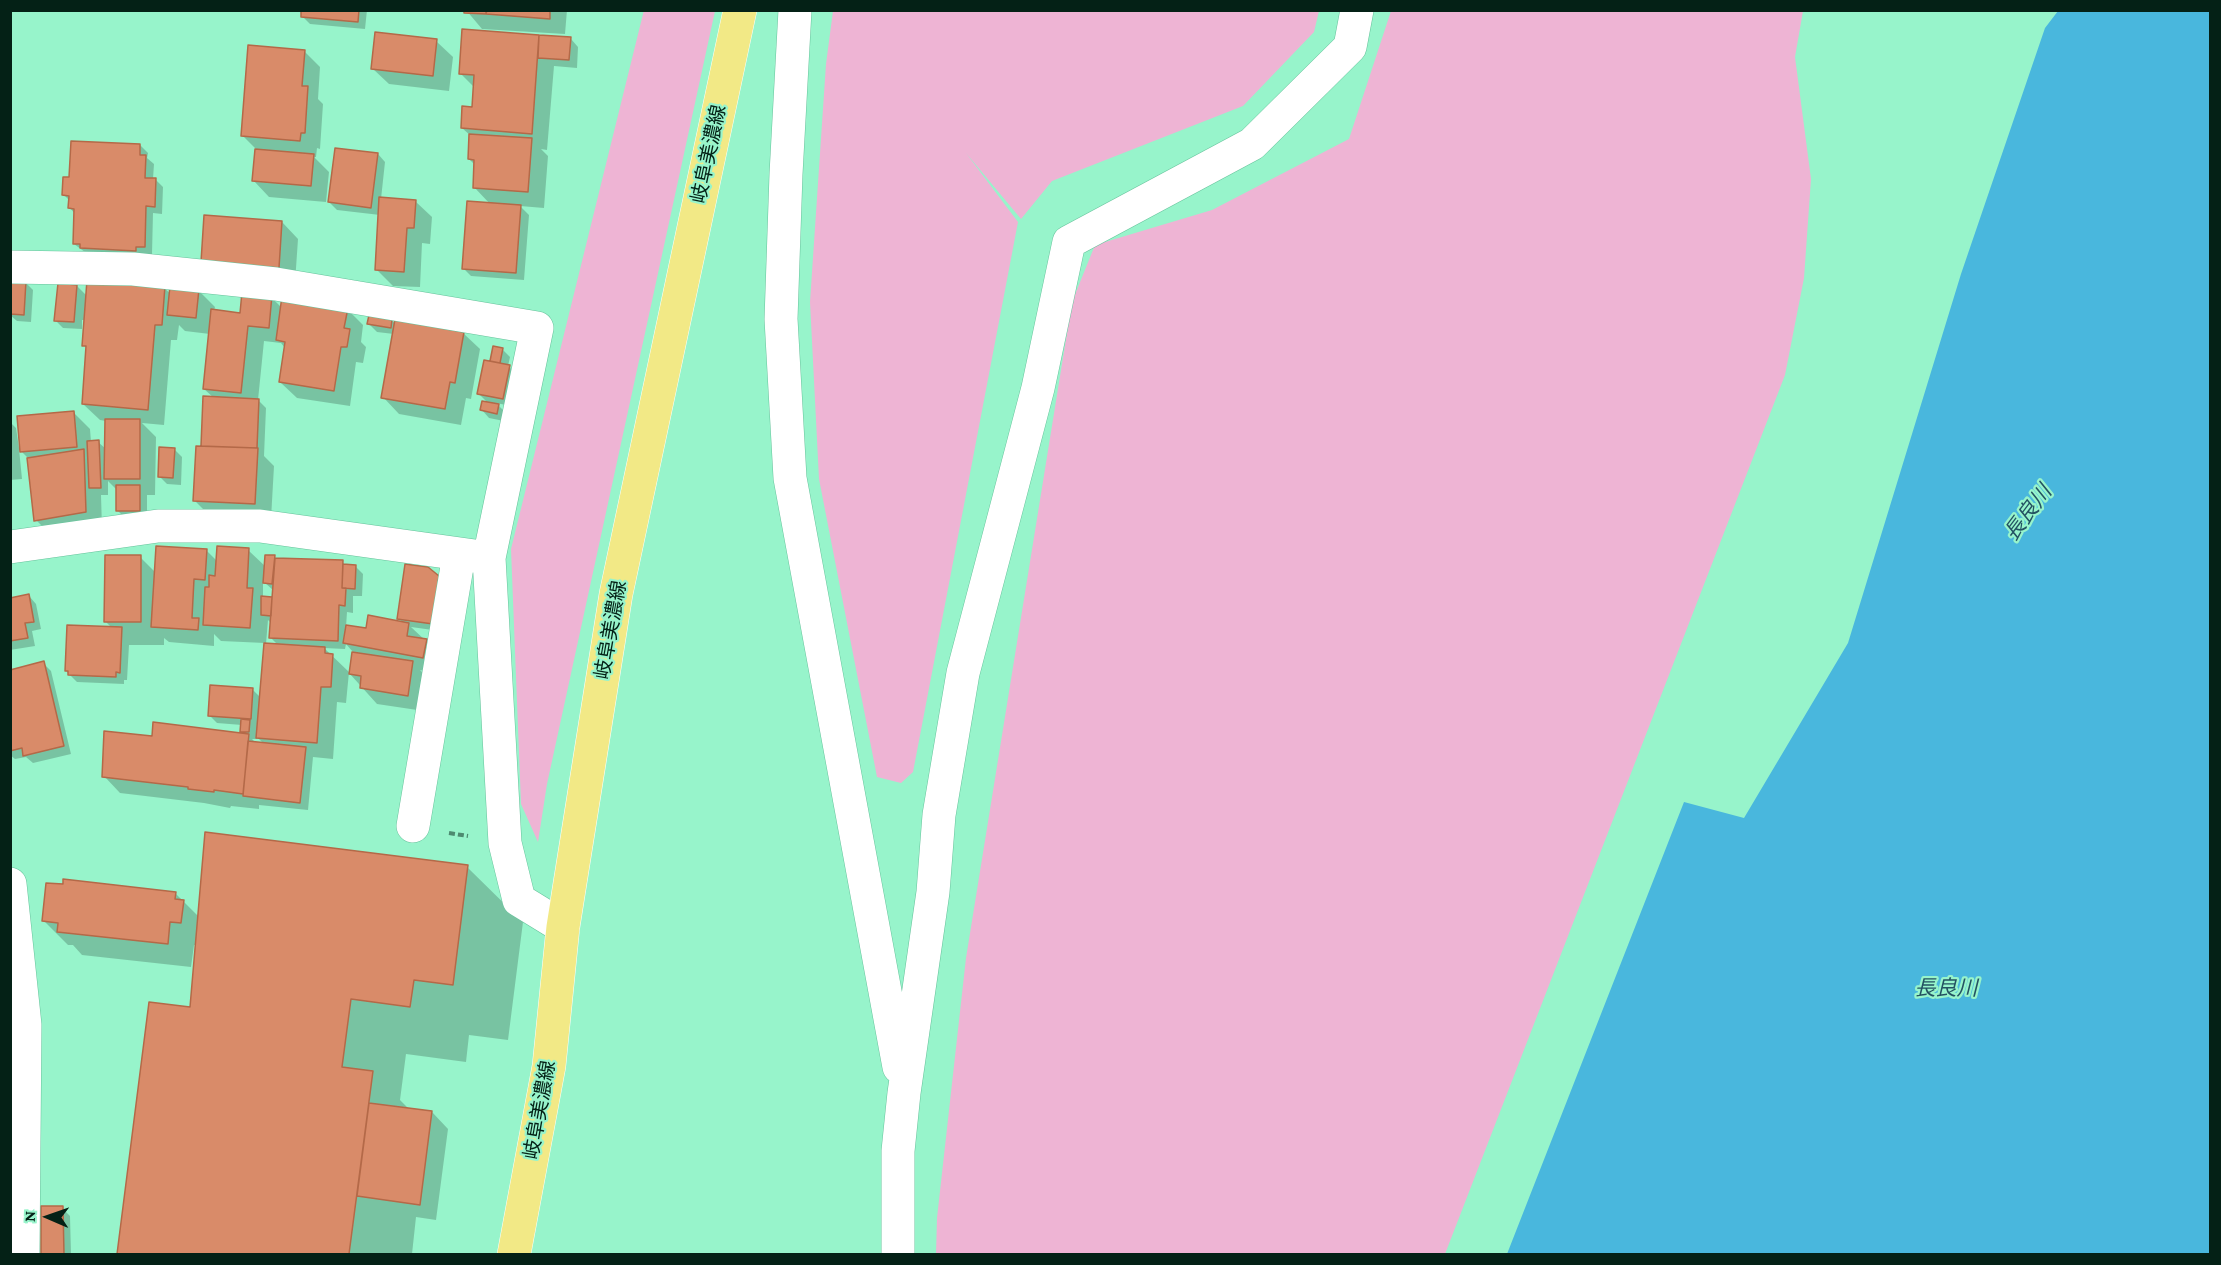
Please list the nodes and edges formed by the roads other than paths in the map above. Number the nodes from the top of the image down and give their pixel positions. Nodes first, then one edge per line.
1 (740, 10) edge
2 (795, 10) edge
3 (1358, 10) edge
4 (10, 267) edge
5 (10, 547) edge
6 (474, 556) junction
7 (413, 826) road end
8 (10, 884) edge
9 (563, 927) junction
10 (904, 1093) junction
11 (23, 1254) edge
12 (514, 1254) edge
13 (898, 1254) edge

1 - 9 main road, 岐阜美濃線
2 - 10 street
3 - 10 street
4 - 6 street
5 - 6 street
6 - 7 street
6 - 9 street
8 - 11 street
9 - 12 main road, 岐阜美濃線
10 - 13 street

